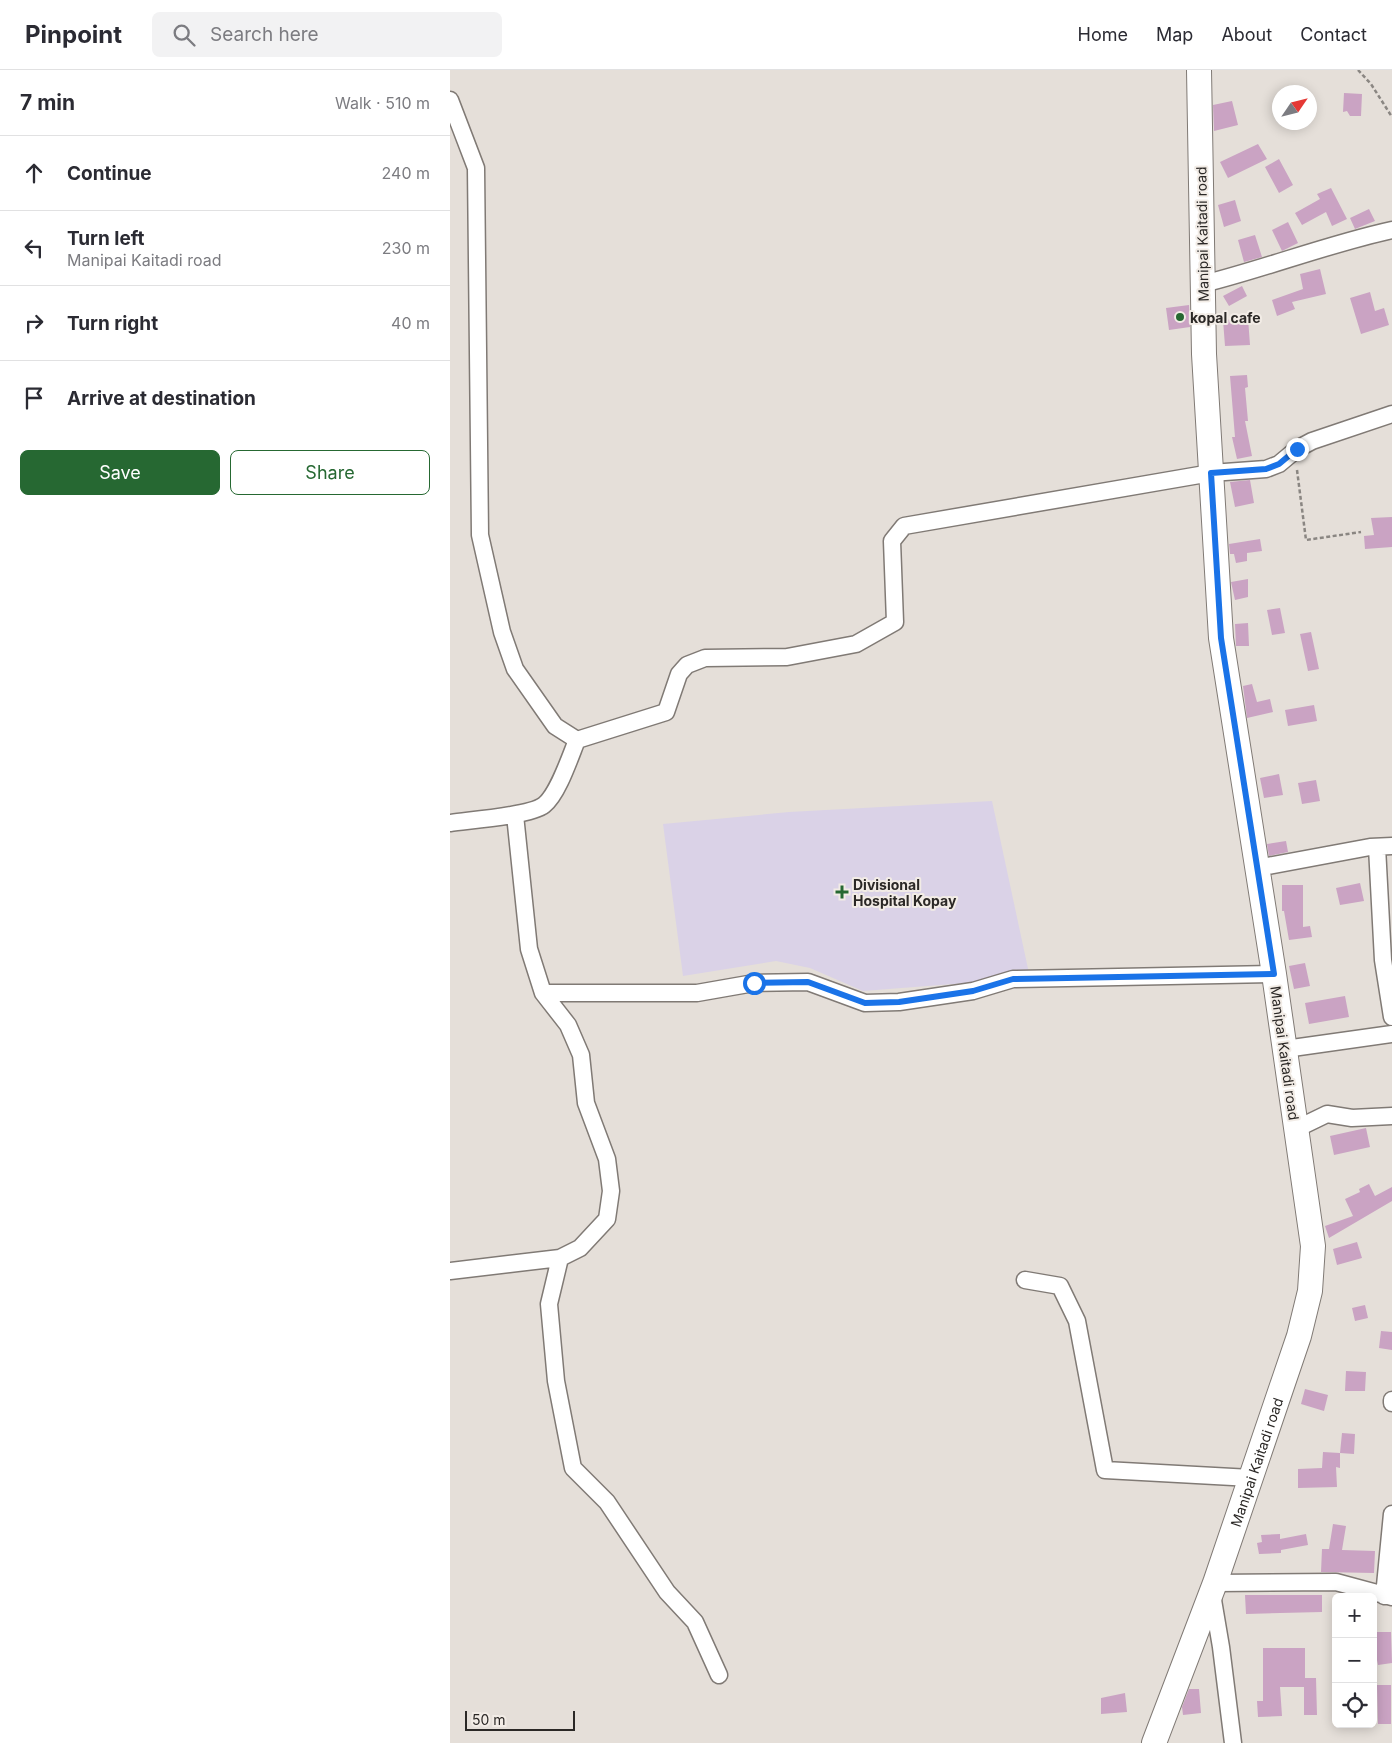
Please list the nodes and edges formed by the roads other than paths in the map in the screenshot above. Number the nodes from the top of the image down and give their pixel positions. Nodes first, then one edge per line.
1 (1199, 70) edge
2 (450, 100) edge
3 (1392, 230) edge
4 (1203, 284) junction
5 (1392, 414) edge
6 (1211, 473) junction
7 (577, 740) junction
8 (516, 815) junction
9 (450, 823) edge
10 (1384, 846) edge
11 (1257, 868) junction
12 (1274, 974) junction
13 (543, 993) junction
14 (1392, 1018) edge
15 (1392, 1034) edge
16 (1285, 1049) junction
17 (1392, 1116) edge
18 (1296, 1128) junction
19 (560, 1258) junction
20 (450, 1271) edge
21 (1025, 1280) dead end
22 (1251, 1478) junction
23 (1392, 1514) edge
24 (1213, 1588) junction
25 (1388, 1596) edge
26 (719, 1675) dead end
27 (1154, 1743) edge
28 (1233, 1743) edge

1 - 4 main road, Manipai Kaitadi road
2 - 7 street
3 - 4 street
4 - 6 main road, Manipai Kaitadi road
5 - 6 street
6 - 7 street
6 - 11 main road, Manipai Kaitadi road
7 - 8 street
8 - 9 street
8 - 13 street
10 - 11 street
10 - 14 street
11 - 12 main road, Manipai Kaitadi road
12 - 13 street
12 - 16 main road, Manipai Kaitadi road
13 - 19 street
15 - 16 street
16 - 18 main road, Manipai Kaitadi road
17 - 18 street
18 - 22 main road, Manipai Kaitadi road
19 - 20 street
19 - 26 street
21 - 22 street
22 - 24 main road, Manipai Kaitadi road
23 - 25 street
24 - 25 street
24 - 27 main road, Manipai Kaitadi road
24 - 28 street

